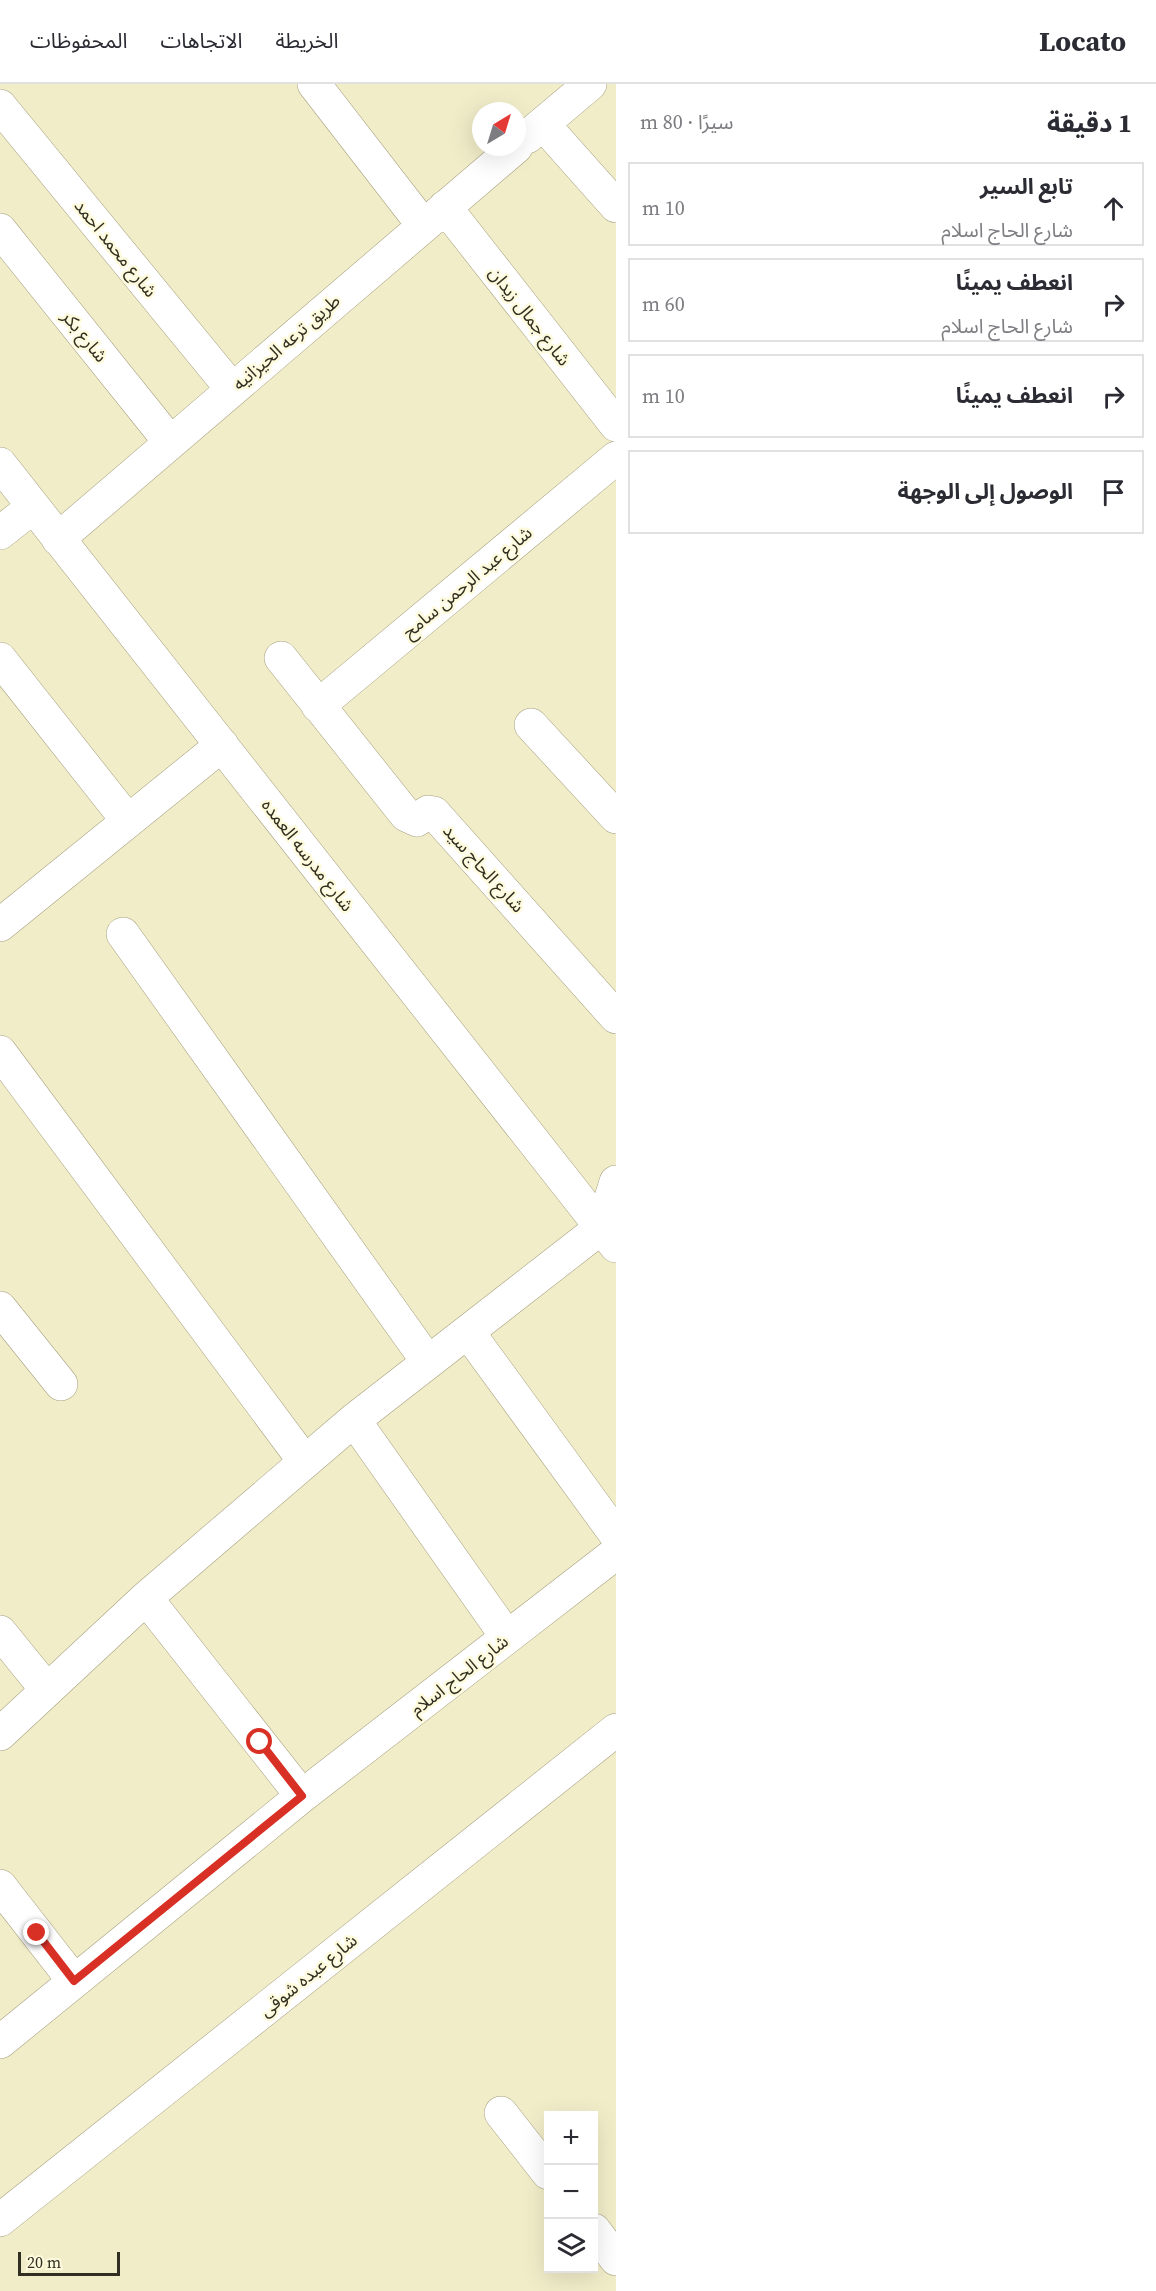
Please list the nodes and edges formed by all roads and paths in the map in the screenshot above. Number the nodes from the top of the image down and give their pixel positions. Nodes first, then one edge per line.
1 (314, 84) edge
2 (590, 84) edge
3 (0, 106) edge
4 (543, 124) junction
5 (526, 138) edge
6 (504, 156) edge
7 (616, 206) edge
8 (434, 216) junction
9 (0, 230) edge
10 (232, 389) junction
11 (616, 425) edge
12 (170, 442) junction
13 (616, 458) edge
14 (0, 464) edge
15 (33, 507) junction
16 (0, 533) edge
17 (58, 539) junction
18 (281, 658) dead end
19 (0, 659) edge
20 (318, 706) junction
21 (531, 725) dead end
22 (222, 745) junction
23 (616, 817) edge
24 (129, 821) junction
25 (0, 925) edge
26 (123, 934) dead end
27 (616, 1017) edge
28 (0, 1052) edge
29 (616, 1182) edge
30 (609, 1237) edge
31 (0, 1308) edge
32 (468, 1332) junction
33 (428, 1362) junction
34 (61, 1384) dead end
35 (354, 1420) junction
36 (305, 1462) junction
37 (616, 1535) edge
38 (616, 1553) edge
39 (146, 1598) junction
40 (0, 1632) edge
41 (507, 1637) junction
42 (47, 1690) junction
43 (616, 1730) edge
44 (0, 1734) edge
45 (302, 1796) junction
46 (0, 1886) edge
47 (74, 1981) junction
48 (0, 2042) edge
49 (501, 2113) dead end
50 (544, 2167) edge
51 (0, 2220) edge
52 (598, 2235) edge
53 (616, 2259) edge

1 - 8 street, شارع جمال زيدان
2 - 4 street, طريق ترعه الحيزانيه
3 - 10 street, شارع محمد احمد
4 - 5 street, طريق ترعه الحيزانيه
4 - 7 street
6 - 8 street, طريق ترعه الحيزانيه
8 - 10 street, طريق ترعه الحيزانيه
8 - 11 street, شارع جمال زيدان
9 - 12 street, شارع بكر
10 - 12 street, طريق ترعه الحيزانيه
12 - 17 street, طريق ترعه الحيزانيه
13 - 20 street, شارع عبد الرحمن سامح
14 - 15 street, شارع مدرسه العمده
15 - 16 street
15 - 17 street, شارع مدرسه العمده
17 - 22 street, شارع مدرسه العمده
18 - 20 street, شارع الحاج سيد
19 - 24 street
20 - 27 street, شارع الحاج سيد
21 - 23 street
22 - 24 street
22 - 30 street, شارع مدرسه العمده
24 - 25 street
26 - 33 street
28 - 36 street
29 - 30 street
30 - 32 street
31 - 34 street
32 - 33 street
32 - 37 street
33 - 35 street
35 - 36 street
35 - 41 street
36 - 39 street
38 - 41 street, شارع الحاج اسلام
39 - 42 street
39 - 45 street
40 - 42 street
41 - 45 street, شارع الحاج اسلام
42 - 44 street
43 - 51 street, شارع عبده شوقى
45 - 47 street, شارع الحاج اسلام
46 - 47 street
47 - 48 street, شارع الحاج اسلام
49 - 50 street
52 - 53 street

